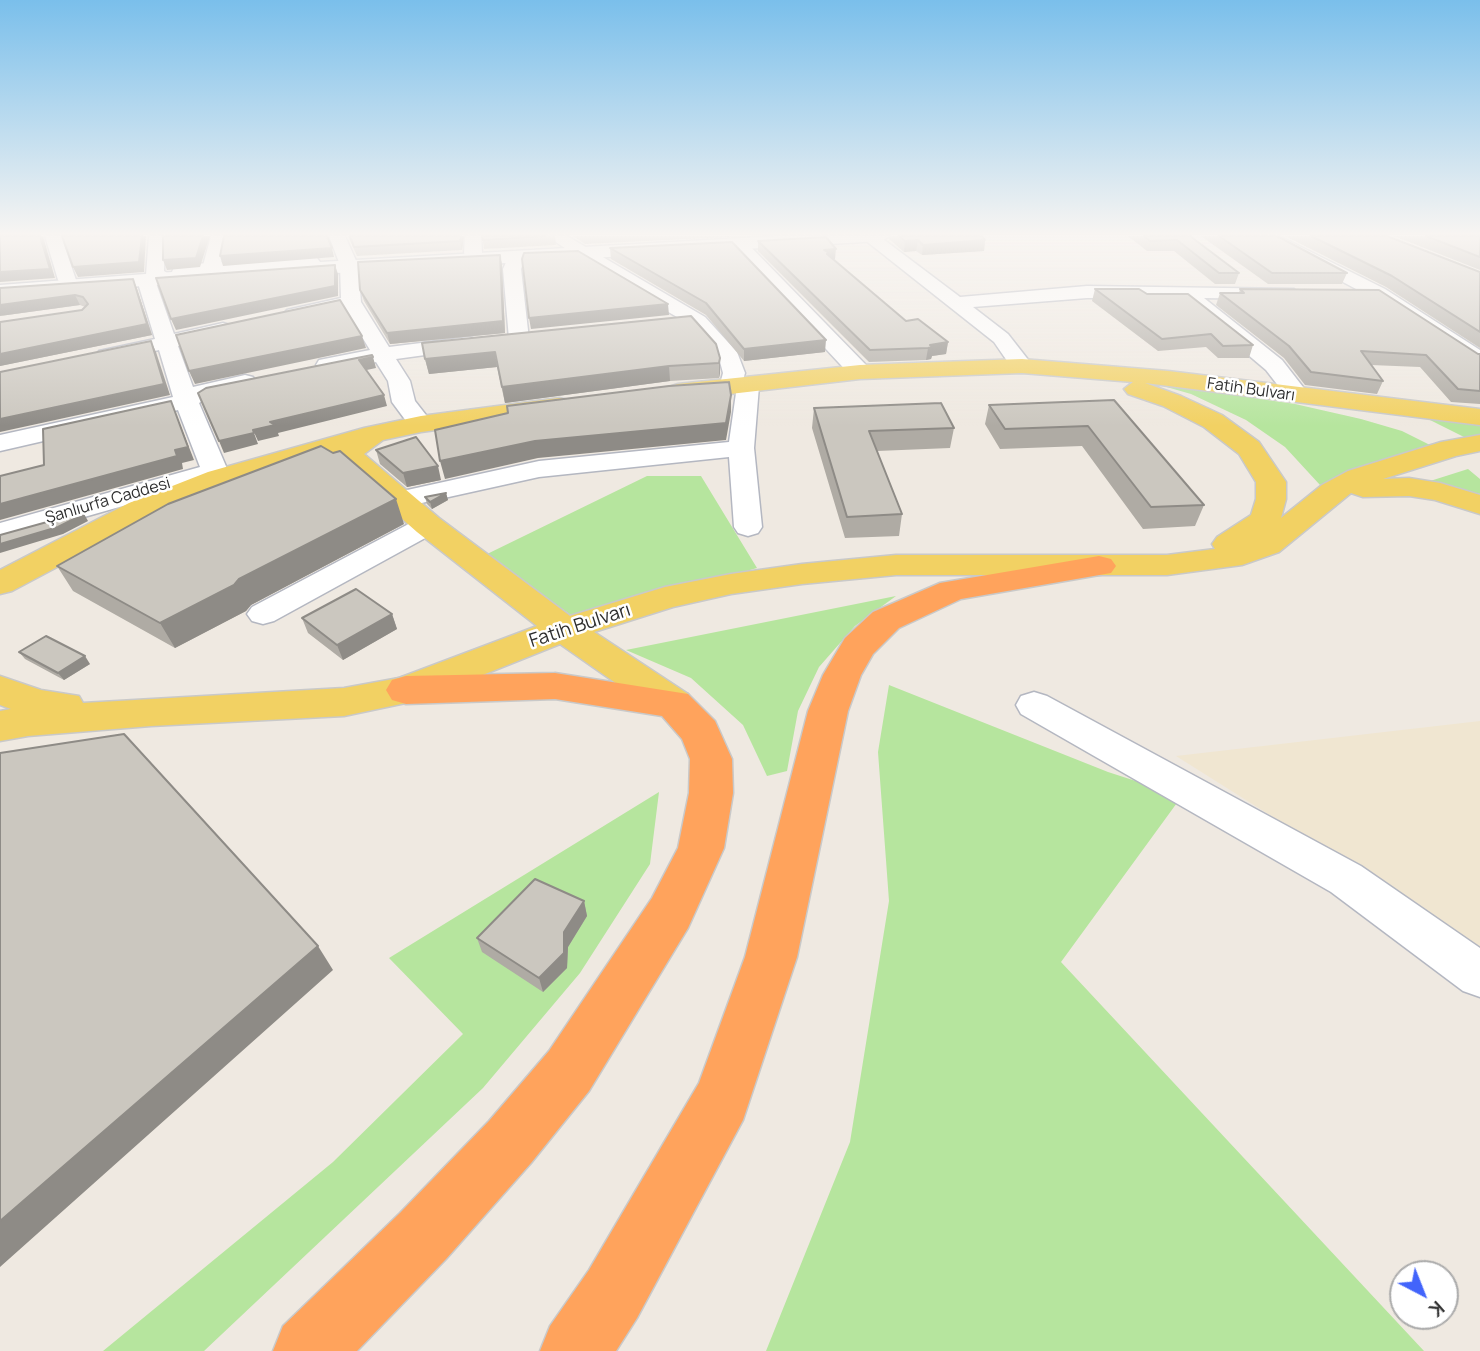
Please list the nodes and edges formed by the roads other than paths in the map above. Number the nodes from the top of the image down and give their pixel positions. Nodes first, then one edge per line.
1 (160, 299) edge
2 (511, 299) edge
3 (661, 299) edge
4 (790, 299) edge
5 (953, 299) edge
6 (1004, 299) edge
7 (1193, 299) edge
8 (1387, 299) edge
9 (351, 302) joint
10 (958, 303) junction
11 (272, 318) edge
12 (698, 321) junction
13 (246, 324) edge
14 (666, 324) edge
15 (94, 335) edge
16 (168, 341) junction
17 (382, 354) junction
18 (107, 355) junction
19 (1480, 359) edge
20 (80, 360) edge
21 (1022, 366) junction
22 (305, 370) edge
23 (860, 372) junction
24 (267, 377) edge
25 (739, 387) junction
26 (656, 394) edge
27 (1298, 396) junction
28 (186, 401) junction
29 (577, 404) edge
30 (1480, 417) edge
31 (421, 424) junction
32 (373, 434) junction
33 (0, 443) edge
34 (1466, 445) edge
35 (741, 448) junction
36 (1480, 471) edge
37 (217, 474) junction
38 (1333, 491) junction
39 (399, 500) junction
40 (1480, 505) edge
41 (428, 525) junction
42 (748, 527) dead end
43 (0, 532) edge
44 (1167, 565) junction
45 (1099, 566) junction
46 (1, 584) edge
47 (263, 614) dead end
48 (564, 629) junction
49 (0, 690) edge
50 (407, 690) junction
51 (674, 704) junction
52 (1034, 705) dead end
53 (151, 712) junction
54 (0, 726) edge
55 (1480, 975) edge
56 (308, 1351) edge
57 (575, 1351) edge

1 - 16 street
2 - 17 street
3 - 12 street
4 - 23 street
5 - 10 street
6 - 10 street
7 - 27 street
8 - 19 street
9 - 11 street
9 - 17 street
10 - 21 street
12 - 14 street
12 - 25 street
13 - 16 street
15 - 18 street
16 - 18 street
16 - 28 street
17 - 22 street
17 - 31 street
18 - 20 street
21 - 23 main road, Fatih Bulvarı
21 - 27 main road, Fatih Bulvarı
21 - 44 main road, Fatih Bulvarı
23 - 25 main road, Fatih Bulvarı
24 - 28 street
25 - 26 main road, Fatih Bulvarı
25 - 35 street
27 - 30 main road, Fatih Bulvarı
27 - 34 main road
28 - 33 street
28 - 37 street
29 - 31 main road
31 - 32 main road
32 - 37 main road
32 - 39 main road
34 - 36 main road
34 - 38 main road, Fatih Bulvarı
35 - 39 street
35 - 42 street
37 - 43 street, Şanlıurfa Caddesi
37 - 46 main road
38 - 40 main road
38 - 44 main road, Fatih Bulvarı
39 - 41 main road
41 - 47 street
41 - 48 main road
44 - 45 main road, Fatih Bulvarı
45 - 48 main road, Fatih Bulvarı
45 - 57 highway
48 - 50 main road, Fatih Bulvarı
48 - 51 main road
49 - 53 main road
50 - 51 highway
50 - 53 main road, Fatih Bulvarı
51 - 56 highway
52 - 55 street
53 - 54 main road, Fatih Bulvarı

